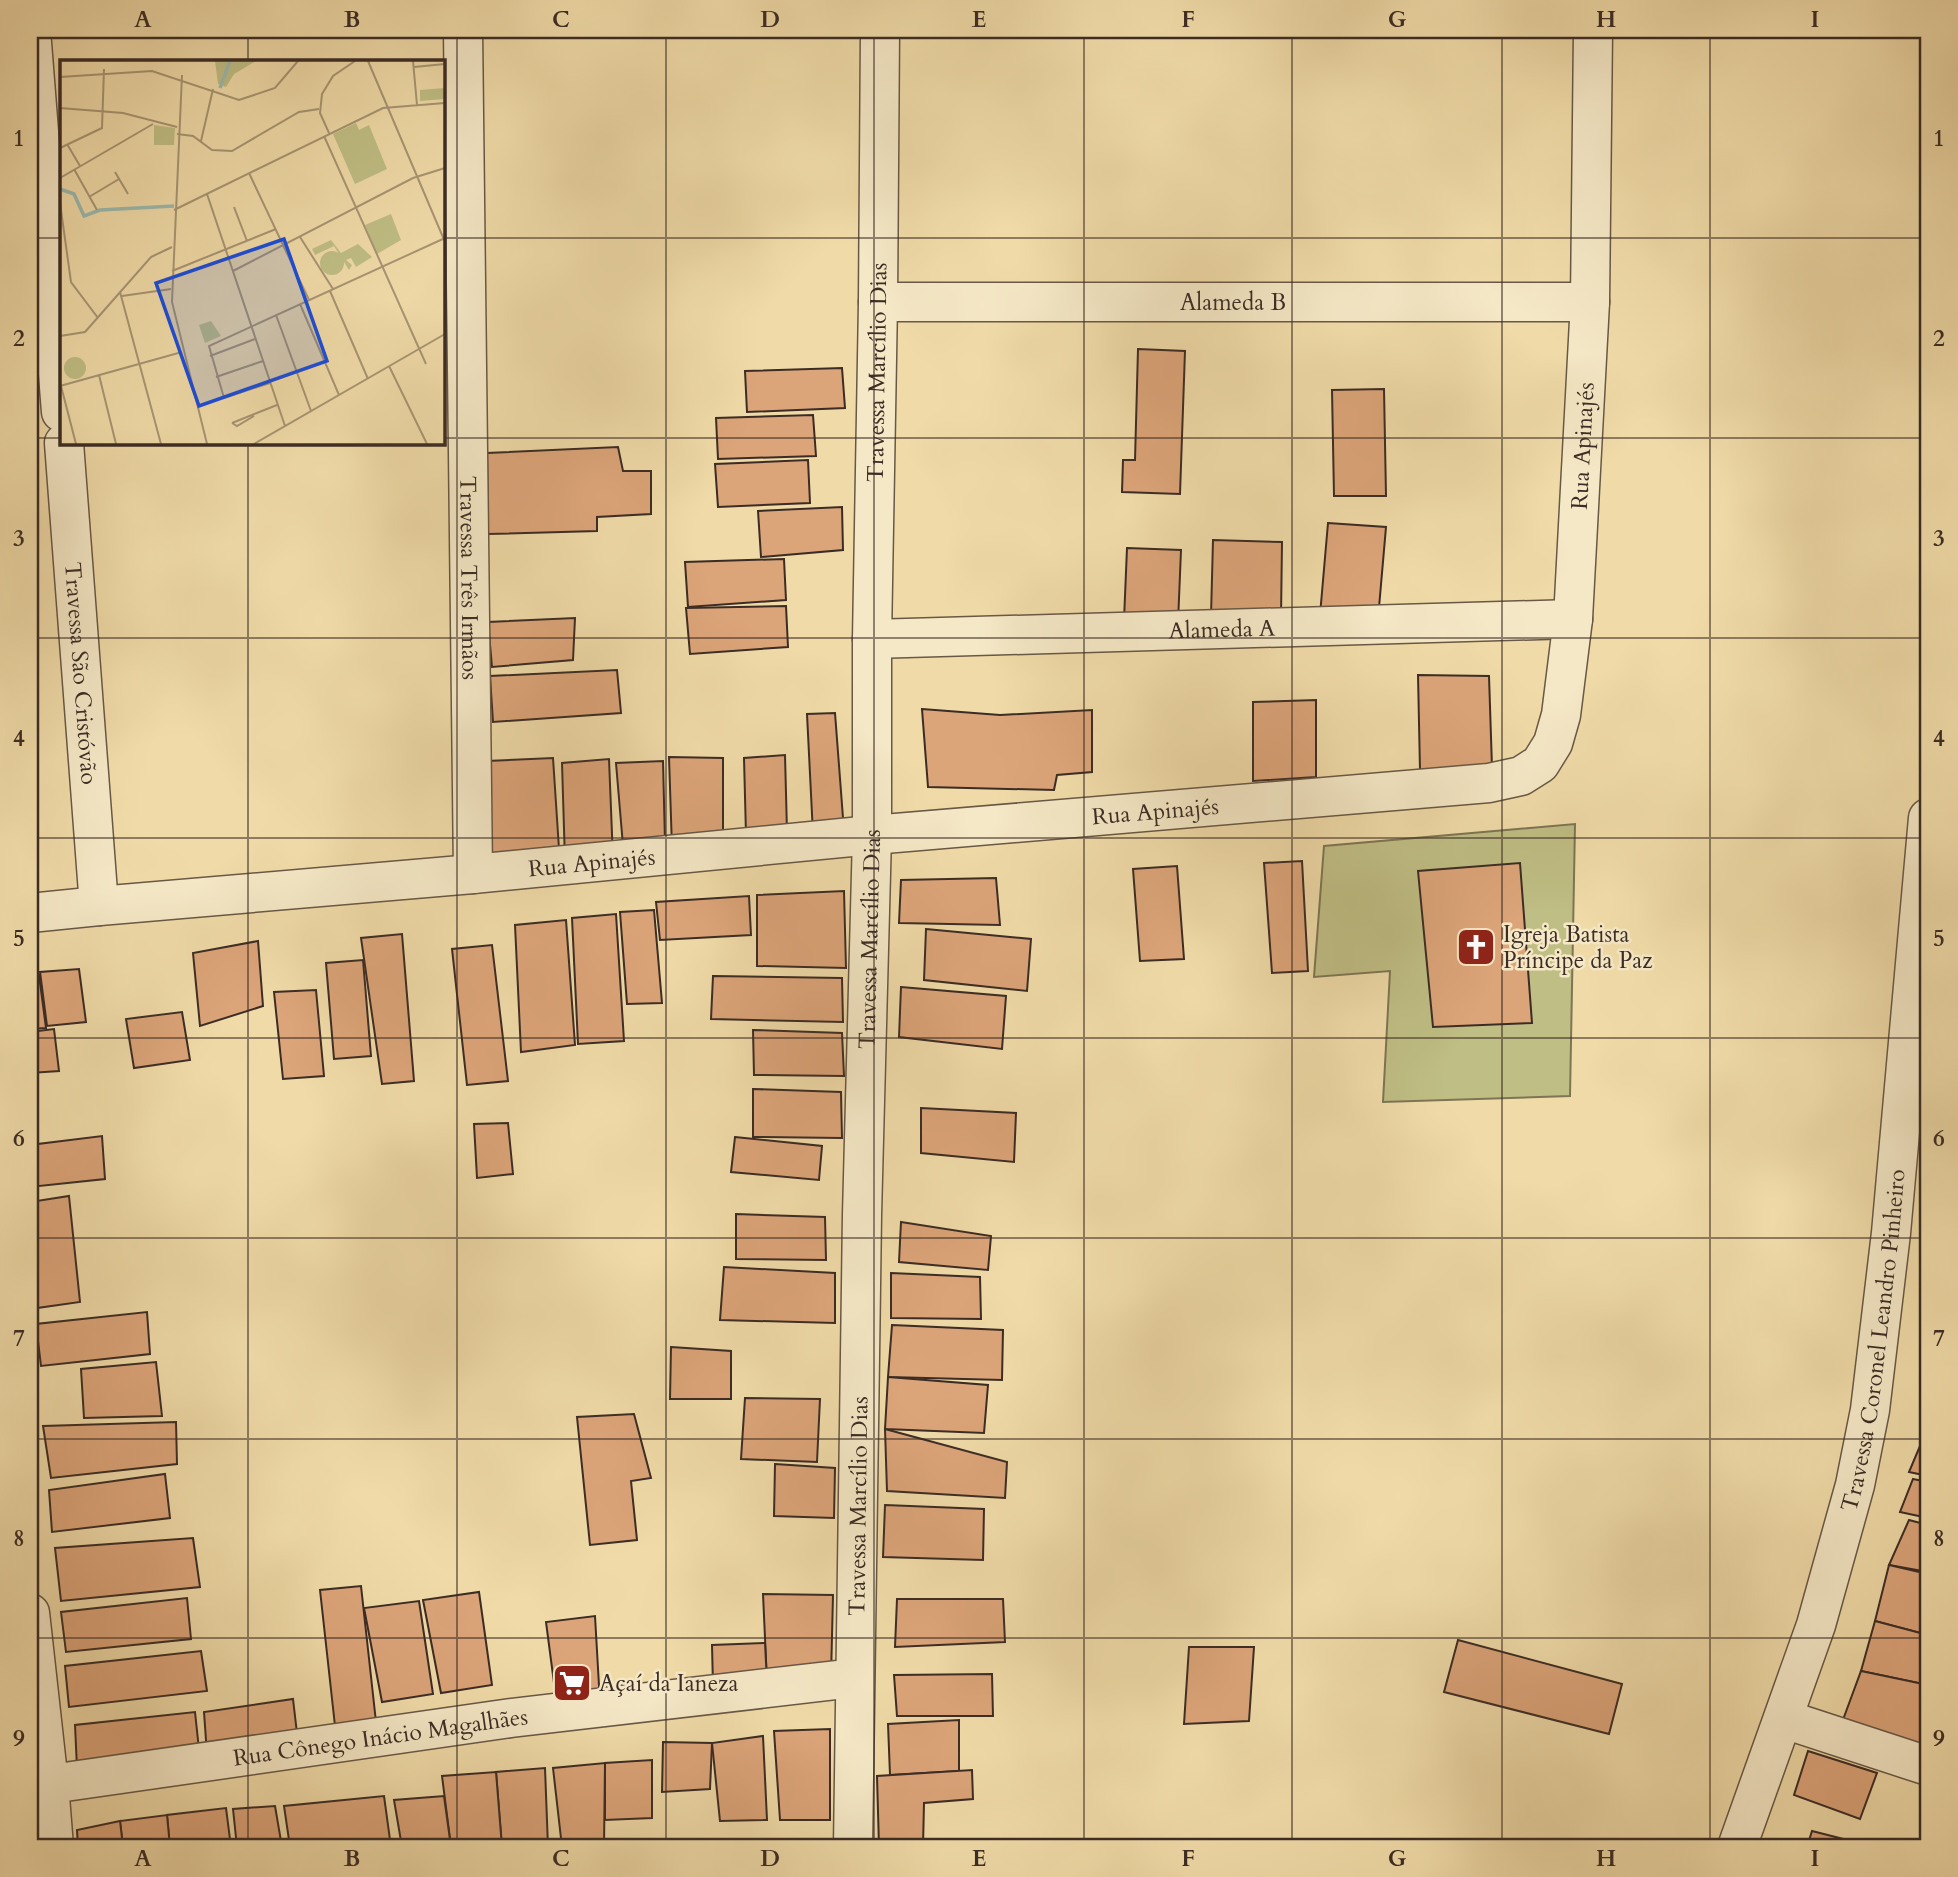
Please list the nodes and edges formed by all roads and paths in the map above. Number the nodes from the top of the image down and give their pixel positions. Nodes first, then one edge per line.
1 (31, 30) edge
2 (463, 30) edge
3 (880, 30) edge
4 (1593, 30) edge
5 (1590, 302) junction
6 (878, 303) junction
7 (60, 399) edge
8 (64, 444) edge
9 (1573, 619) junction
10 (872, 639) junction
11 (1928, 818) edge
12 (872, 835) junction
13 (474, 874) junction
14 (99, 906) junction
15 (30, 913) edge
16 (30, 1613) edge
17 (854, 1678) junction
18 (1784, 1719) junction
19 (1928, 1766) edge
20 (40, 1785) edge
21 (54, 1847) edge
22 (853, 1847) edge
23 (1737, 1847) edge

1 - 7 street
2 - 13 street, Travessa Três Irmãos
3 - 6 street, Travessa Marcílio Dias
4 - 5 street, Rua Apinajés
5 - 6 street, Alameda B
5 - 9 street, Rua Apinajés
6 - 10 street, Travessa Marcílio Dias
8 - 14 street, Travessa São Cristóvão
9 - 10 street, Alameda A
9 - 12 street, Rua Apinajés
10 - 12 street, Travessa Marcílio Dias
11 - 18 street, Travessa Coronel Leandro Pinheiro
12 - 13 street, Rua Apinajés
12 - 17 street, Travessa Marcílio Dias
13 - 14 street, Rua Apinajés
14 - 15 street, Rua Apinajés
16 - 20 street
17 - 20 street, Rua Cônego Inácio Magalhães
17 - 22 street, Travessa Marcílio Dias
18 - 19 street
18 - 23 street, Travessa Coronel Leandro Pinheiro
20 - 21 street

